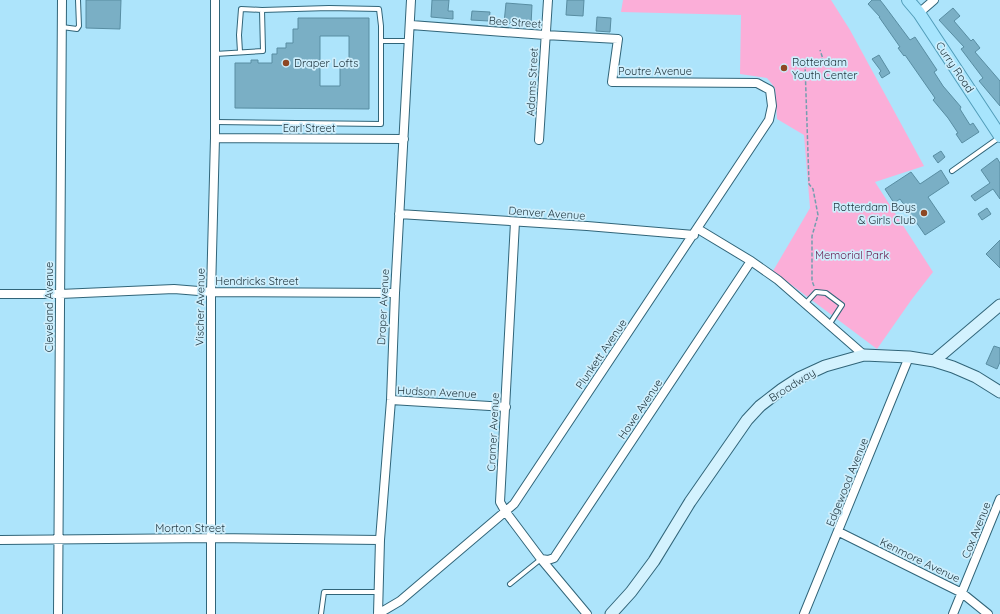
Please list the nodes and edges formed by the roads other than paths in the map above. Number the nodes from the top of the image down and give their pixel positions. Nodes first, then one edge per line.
1 (62, 0) edge
2 (78, 0) edge
3 (214, 0) edge
4 (411, 0) edge
5 (548, 0) edge
6 (908, 0) edge
7 (934, 0) edge
8 (262, 10) junction
9 (919, 13) junction
10 (411, 25) junction
11 (62, 27) junction
12 (545, 36) junction
13 (618, 39) joint
14 (381, 41) junction
15 (410, 41) junction
16 (240, 52) junction
17 (215, 54) junction
18 (742, 83) joint
19 (214, 122) junction
20 (998, 130) edge
21 (215, 138) junction
22 (404, 139) junction
23 (540, 140) dead end
24 (952, 171) dead end
25 (399, 214) junction
26 (516, 222) junction
27 (696, 232) junction
28 (751, 261) junction
29 (211, 292) junction
30 (395, 293) junction
31 (0, 294) edge
32 (60, 294) junction
33 (805, 304) junction
34 (1000, 305) edge
35 (828, 325) junction
36 (864, 355) junction
37 (909, 358) junction
38 (934, 361) junction
39 (1000, 392) edge
40 (391, 400) junction
41 (506, 406) junction
42 (1000, 499) edge
43 (505, 511) junction
44 (839, 532) junction
45 (212, 538) junction
46 (0, 540) edge
47 (58, 540) junction
48 (380, 540) junction
49 (541, 559) junction
50 (510, 584) dead end
51 (379, 592) junction
52 (962, 593) junction
53 (58, 614) edge
54 (211, 614) edge
55 (321, 614) edge
56 (378, 614) edge
57 (586, 614) edge
58 (611, 614) edge
59 (804, 614) edge
60 (953, 614) edge
61 (988, 614) edge

1 - 11 street, Cleveland Avenue
2 - 11 lane
3 - 17 street, Vischer Avenue
4 - 10 street, Draper Avenue
5 - 12 street, Adams Street
6 - 9 main road, Curry Road
7 - 9 street
8 - 14 lane
8 - 16 lane
8 - 16 lane
9 - 20 main road, Curry Road
10 - 12 street, Bee Street
10 - 15 street, Draper Avenue
11 - 32 street, Cleveland Avenue
12 - 13 street, Bee Street
12 - 23 street, Adams Street
13 - 18 street, Poutre Avenue
14 - 15 lane
14 - 19 lane
15 - 22 street, Draper Avenue
16 - 17 lane
17 - 19 street, Vischer Avenue
18 - 27 street, Plunkett Avenue
19 - 21 street, Vischer Avenue
20 - 24 lane
21 - 22 street, Earl Street
21 - 29 street, Vischer Avenue
22 - 25 street, Draper Avenue
25 - 26 street, Denver Avenue
25 - 30 street, Draper Avenue
26 - 27 street, Denver Avenue
26 - 41 street, Cramer Avenue
27 - 28 street, Denver Avenue
27 - 43 street, Plunkett Avenue
28 - 33 street, Denver Avenue
28 - 49 street, Howe Avenue
29 - 30 street, Hendricks Street
29 - 32 street, Hendricks Street
29 - 45 street, Vischer Avenue
30 - 40 street, Draper Avenue
31 - 32 street, Hendricks Street
32 - 47 street, Cleveland Avenue
33 - 35 street, Denver Avenue
33 - 35 lane
34 - 38 main road
35 - 36 street, Denver Avenue
36 - 37 main road, Broadway
36 - 58 main road, Broadway
37 - 38 main road, Broadway
37 - 44 street, Edgewood Avenue
38 - 39 main road, Broadway
40 - 41 street, Hudson Avenue
40 - 48 street, Draper Avenue
41 - 43 street, Cramer Avenue
42 - 52 street, Cox Avenue
43 - 49 street, Cramer Avenue
43 - 56 street, Plunkett Avenue
44 - 52 street, Kenmore Avenue
44 - 59 street, Edgewood Avenue
45 - 47 street, Morton Street
45 - 48 street, Morton Street
45 - 54 street, Vischer Avenue
46 - 47 street, Morton Street
47 - 53 street, Cleveland Avenue
48 - 51 street, Draper Avenue
49 - 50 lane
49 - 57 street, Cramer Avenue
51 - 55 lane
51 - 56 street, Draper Avenue
52 - 60 street, Cox Avenue
52 - 61 street, Kenmore Avenue

